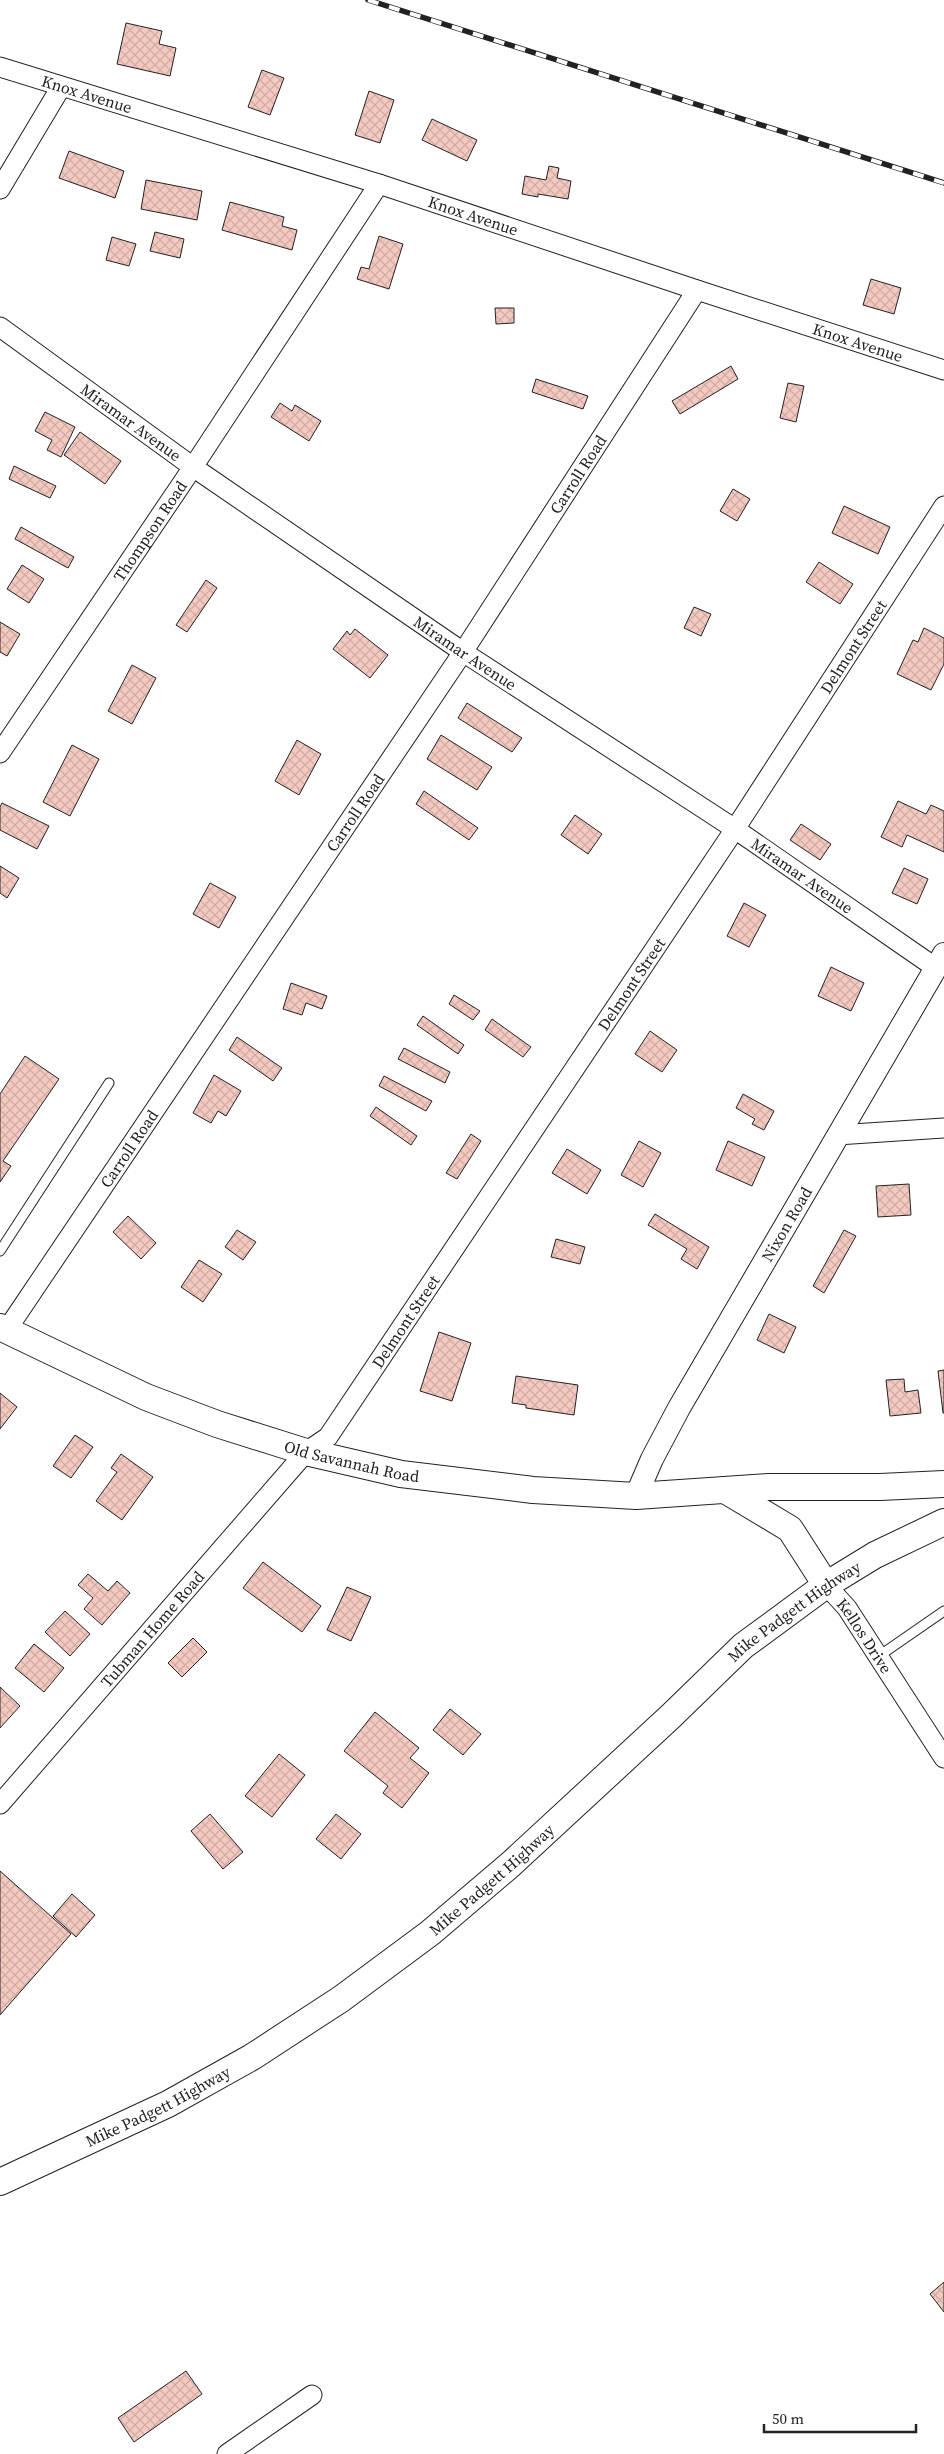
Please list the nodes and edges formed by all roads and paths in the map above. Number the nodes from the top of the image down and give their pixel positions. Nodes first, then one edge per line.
1 (0, 67) edge
2 (61, 87) junction
3 (379, 184) junction
4 (0, 189) edge
5 (697, 290) junction
6 (0, 327) edge
7 (944, 370) edge
8 (192, 467) junction
9 (944, 506) edge
10 (463, 652) junction
11 (0, 753) edge
12 (735, 829) junction
13 (940, 961) edge
14 (109, 1083) dead end
15 (944, 1128) edge
16 (837, 1135) junction
17 (0, 1251) edge
18 (3, 1329) edge
19 (306, 1452) junction
20 (944, 1484) edge
21 (726, 1490) junction
22 (636, 1496) junction
23 (944, 1522) edge
24 (826, 1585) junction
25 (944, 1611) edge
26 (879, 1656) junction
27 (944, 1758) edge
28 (0, 1804) edge
29 (0, 2182) edge
30 (312, 2395) dead end
31 (227, 2454) edge

1 - 2 street, Knox Avenue
2 - 3 street, Knox Avenue
2 - 4 street
3 - 5 street, Knox Avenue
3 - 8 street, Thompson Road
5 - 7 street, Knox Avenue
5 - 10 street, Carroll Road
6 - 8 street, Miramar Avenue
8 - 10 street, Miramar Avenue
8 - 11 street, Thompson Road
9 - 12 street, Delmont Street
10 - 12 street, Miramar Avenue
10 - 18 street, Carroll Road
12 - 13 street, Miramar Avenue
12 - 19 street, Delmont Street
13 - 16 street, Nixon Road
14 - 17 lane
15 - 16 street
16 - 22 street, Nixon Road
18 - 19 main road, Old Savannah Road
19 - 22 main road, Old Savannah Road
19 - 28 street, Tubman Home Road
20 - 21 main road, Old Savannah Road
21 - 22 main road, Old Savannah Road
21 - 24 main road, Kellos Drive
23 - 24 main road, Mike Padgett Highway
24 - 26 street, Kellos Drive
24 - 29 main road, Mike Padgett Highway
25 - 26 lane
26 - 27 street, Kellos Drive
30 - 31 street

